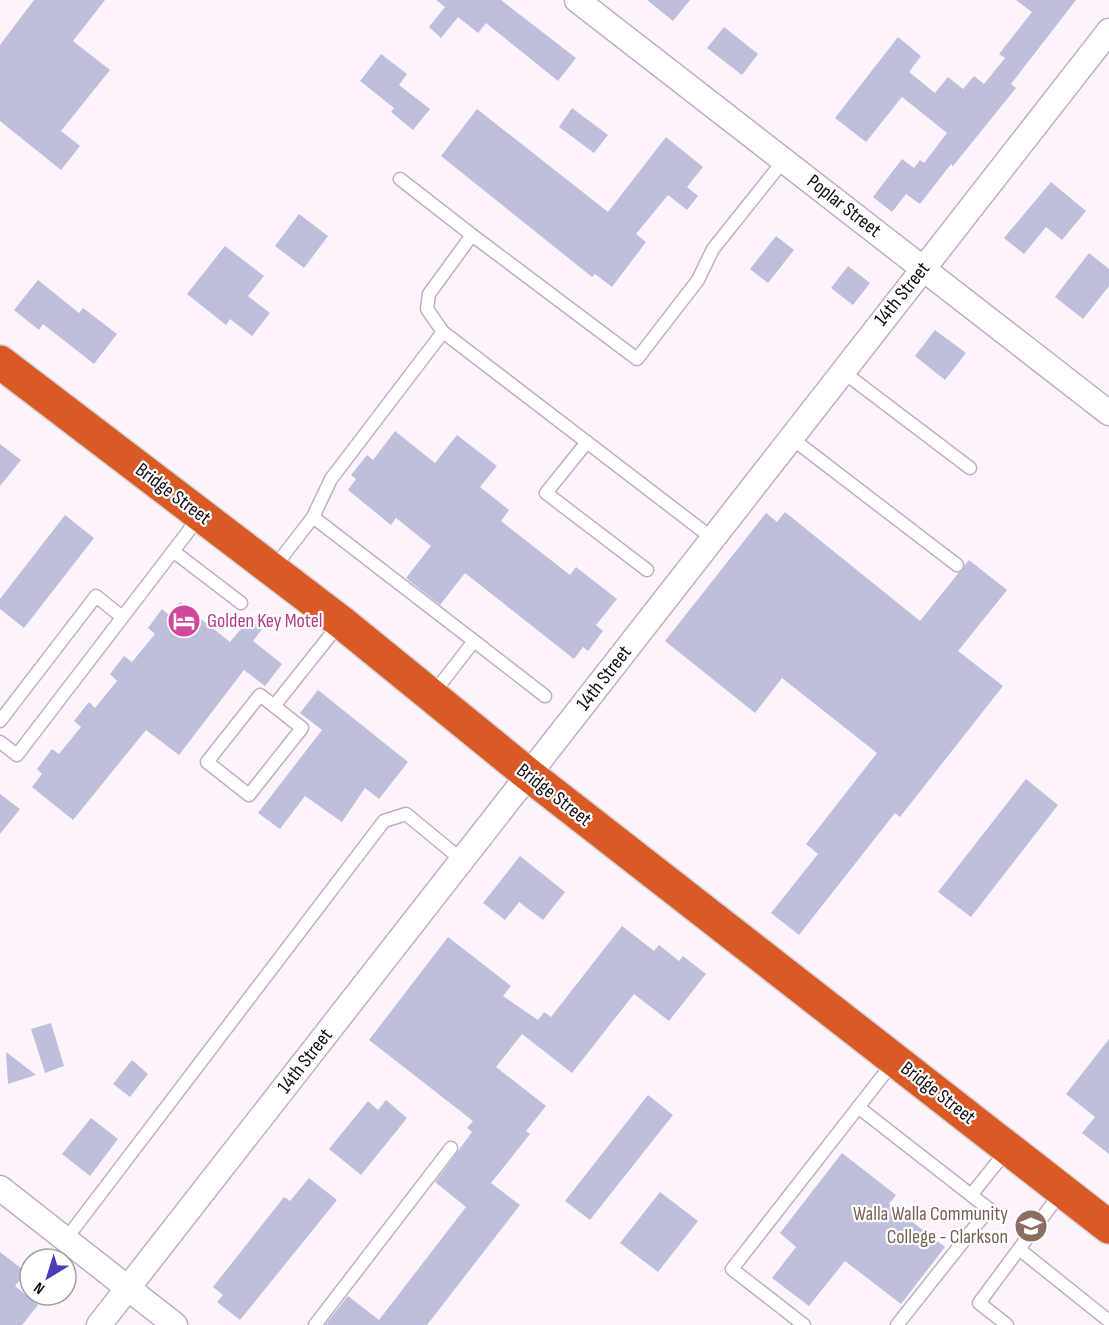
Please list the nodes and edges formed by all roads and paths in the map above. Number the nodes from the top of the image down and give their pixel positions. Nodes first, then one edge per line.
1 (578, 0) edge
2 (1109, 31) edge
3 (783, 160) junction
4 (400, 179) dead end
5 (472, 235) junction
6 (924, 268) junction
7 (443, 332) junction
8 (0, 362) edge
9 (842, 371) junction
10 (1109, 413) edge
11 (790, 437) junction
12 (587, 442) junction
13 (970, 468) dead end
14 (200, 515) junction
15 (313, 517) junction
16 (712, 538) junction
17 (173, 551) junction
18 (957, 565) dead end
19 (272, 570) junction
20 (647, 570) dead end
21 (241, 603) dead end
22 (122, 617) junction
23 (341, 622) junction
24 (474, 641) junction
25 (431, 696) junction
26 (545, 696) dead end
27 (274, 706) junction
28 (0, 721) edge
29 (0, 742) edge
30 (529, 775) junction
31 (462, 860) junction
32 (896, 1059) junction
33 (858, 1107) junction
34 (451, 1148) dead end
35 (1009, 1148) junction
36 (0, 1188) edge
37 (1062, 1190) junction
38 (971, 1195) junction
39 (1109, 1227) edge
40 (66, 1239) junction
41 (1018, 1249) junction
42 (127, 1287) junction
43 (1109, 1321) edge
44 (99, 1325) edge
45 (175, 1325) edge
46 (315, 1325) edge
47 (804, 1325) edge
48 (897, 1325) edge
49 (1007, 1325) edge

1 - 3 street, Poplar Street
2 - 6 street, 14th Street
3 - 5 lane
3 - 6 street, Poplar Street
4 - 5 lane
5 - 7 lane
6 - 9 street, 14th Street
6 - 10 street, Poplar Street
7 - 12 lane
7 - 15 lane
8 - 14 highway, Bridge Street
9 - 11 street, 14th Street
9 - 13 lane
11 - 16 street, 14th Street
11 - 18 lane
12 - 16 lane
12 - 20 lane
14 - 17 lane
14 - 19 highway, Bridge Street
15 - 19 lane
15 - 24 lane
16 - 30 street, 14th Street
17 - 21 lane
17 - 22 lane
19 - 23 highway, Bridge Street
22 - 28 lane
22 - 29 lane
23 - 25 highway, Bridge Street
23 - 27 lane
24 - 25 lane
24 - 26 lane
25 - 30 highway, Bridge Street
27 - 27 lane
30 - 31 street, 14th Street
30 - 32 highway, Bridge Street
31 - 40 lane
31 - 42 street, 14th Street
32 - 33 lane
32 - 35 highway, Bridge Street
33 - 38 lane
33 - 47 lane
34 - 46 lane
35 - 37 highway, Bridge Street
35 - 38 lane
36 - 40 street
37 - 39 highway, Bridge Street
37 - 41 lane
38 - 48 lane
40 - 42 street
41 - 43 lane
41 - 49 lane
42 - 44 street, 14th Street
42 - 45 street

